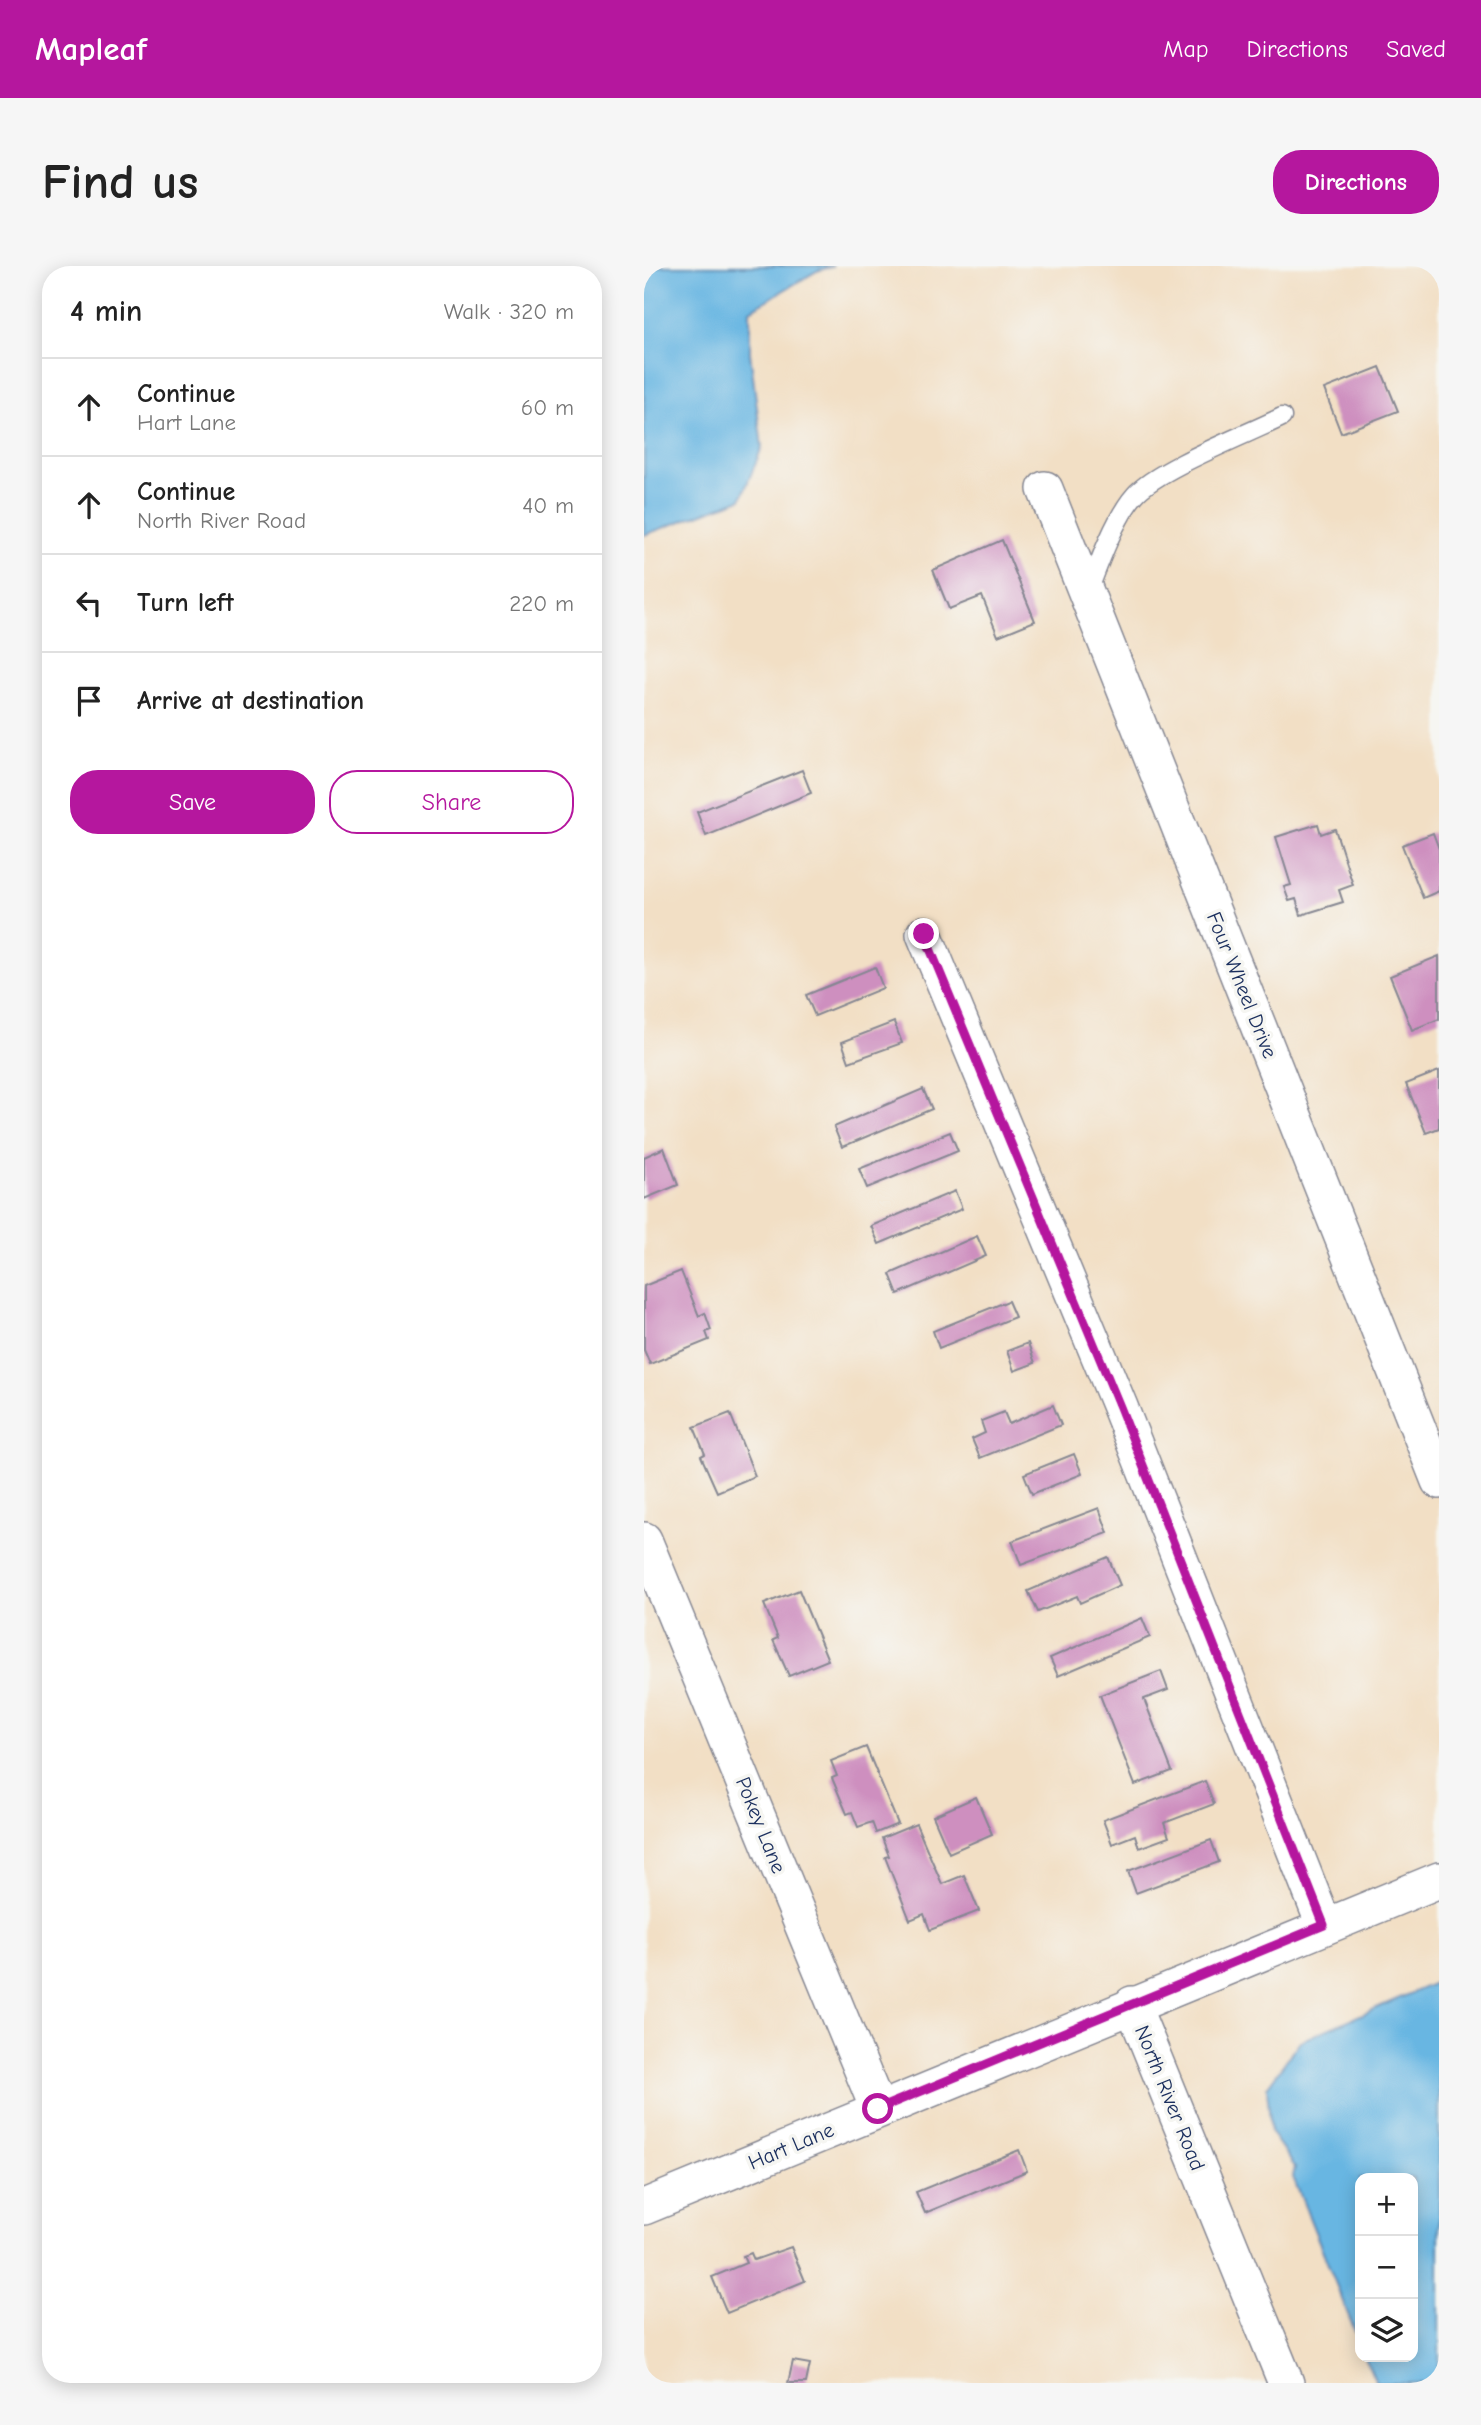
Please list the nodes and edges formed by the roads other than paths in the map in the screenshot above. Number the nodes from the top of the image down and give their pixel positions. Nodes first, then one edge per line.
1 (1282, 417) dead end
2 (1045, 489) dead end
3 (1087, 595) junction
4 (924, 934) dead end
5 (1428, 1425) edge
6 (1439, 1481) edge
7 (644, 1540) edge
8 (1439, 1880) edge
9 (1324, 1925) junction
10 (1132, 2004) junction
11 (878, 2109) junction
12 (644, 2207) edge
13 (1286, 2383) edge

1 - 3 lane
2 - 3 street, Four Wheel Drive
3 - 5 street, Four Wheel Drive
4 - 9 street
5 - 6 street, Four Wheel Drive
7 - 11 street, Pokey Lane
8 - 9 street, North River Road
9 - 10 street, North River Road
10 - 11 street, Hart Lane
10 - 13 street, North River Road
11 - 12 street, Hart Lane

